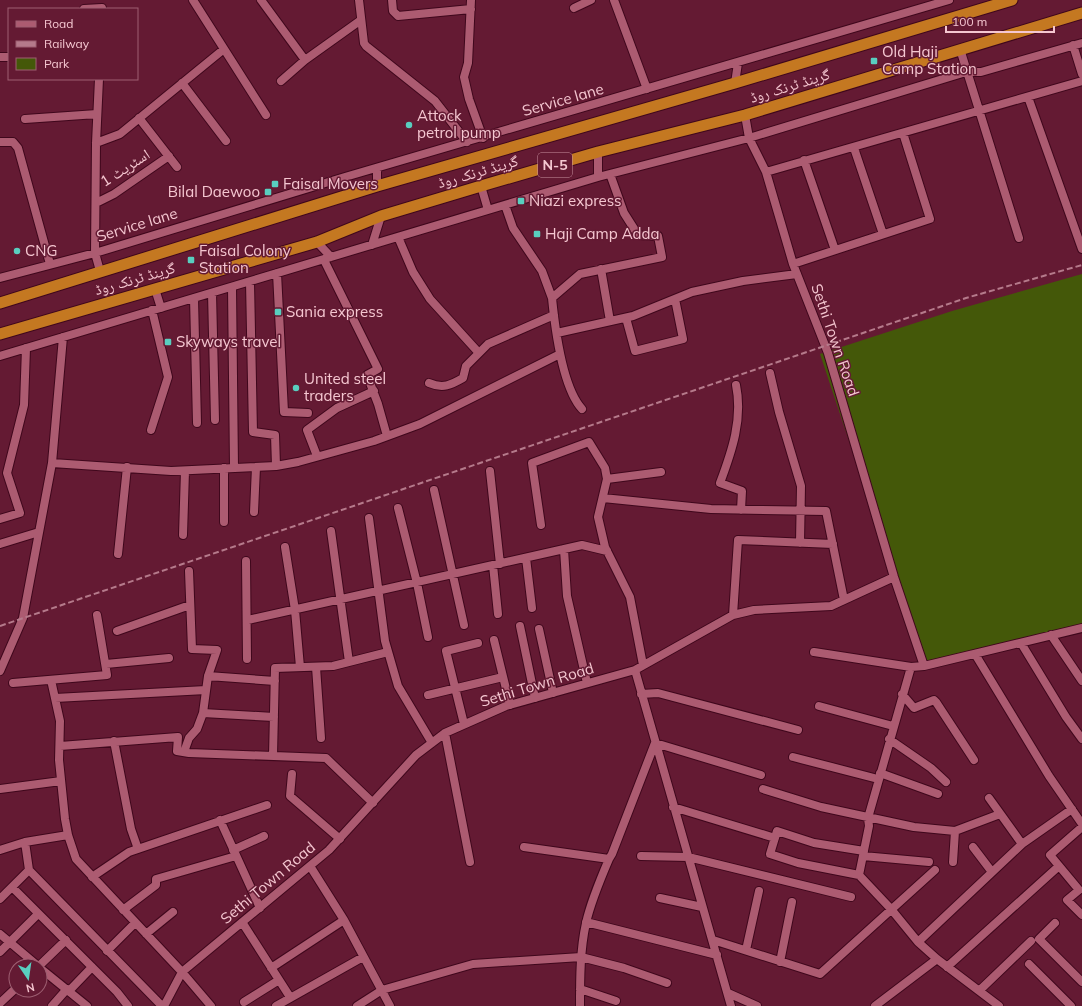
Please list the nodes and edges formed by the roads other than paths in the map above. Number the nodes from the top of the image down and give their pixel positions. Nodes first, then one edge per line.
1 (193, 0) edge
2 (261, 0) edge
3 (359, 0) edge
4 (392, 0) edge
5 (471, 0) edge
6 (592, 0) edge
7 (614, 0) edge
8 (949, 0) edge
9 (1012, 0) edge
10 (102, 6) edge
11 (90, 8) edge
12 (574, 8) dead end
13 (470, 9) junction
14 (1082, 13) edge
15 (361, 20) junction
16 (1082, 43) edge
17 (1073, 45) junction
18 (224, 49) junction
19 (960, 49) junction
20 (305, 60) junction
21 (738, 63) junction
22 (966, 72) junction
23 (1082, 74) edge
24 (99, 80) edge
25 (281, 81) dead end
26 (1082, 81) edge
27 (182, 83) junction
28 (735, 83) junction
29 (647, 89) junction
30 (1028, 97) junction
31 (978, 112) junction
32 (97, 114) junction
33 (266, 115) dead end
34 (745, 115) junction
35 (139, 118) junction
36 (26, 119) dead end
37 (903, 134) junction
38 (483, 138) junction
39 (750, 138) junction
40 (226, 141) dead end
41 (0, 142) edge
42 (467, 142) junction
43 (96, 143) junction
44 (854, 148) junction
45 (598, 152) junction
46 (169, 156) junction
47 (804, 160) junction
48 (177, 167) dead end
49 (377, 168) junction
50 (766, 172) junction
51 (610, 174) junction
52 (598, 177) junction
53 (376, 186) junction
54 (481, 186) junction
55 (96, 203) junction
56 (505, 205) junction
57 (488, 210) junction
58 (381, 216) junction
59 (883, 234) junction
60 (398, 237) junction
61 (1019, 238) dead end
62 (317, 242) junction
63 (372, 245) junction
64 (1082, 249) edge
65 (835, 250) junction
66 (95, 252) junction
67 (328, 258) junction
68 (50, 264) junction
69 (793, 264) junction
70 (601, 269) junction
71 (100, 271) junction
72 (277, 273) junction
73 (797, 274) junction
74 (0, 278) edge
75 (250, 282) junction
76 (232, 287) junction
77 (155, 289) junction
78 (212, 293) junction
79 (194, 298) junction
80 (552, 298) junction
81 (675, 299) junction
82 (0, 303) edge
83 (161, 308) junction
84 (152, 310) junction
85 (554, 315) junction
86 (626, 318) junction
87 (610, 321) junction
88 (557, 333) junction
89 (0, 334) edge
90 (63, 337) junction
91 (26, 348) junction
92 (479, 353) junction
93 (560, 354) junction
94 (0, 356) edge
95 (770, 373) dead end
96 (429, 383) dead end
97 (736, 385) dead end
98 (374, 391) junction
99 (582, 409) dead end
100 (308, 413) dead end
101 (216, 420) dead end
102 (197, 422) dead end
103 (151, 430) dead end
104 (387, 436) junction
105 (317, 456) junction
106 (52, 463) junction
107 (276, 466) junction
108 (127, 467) junction
109 (256, 467) junction
110 (224, 468) junction
111 (234, 468) junction
112 (185, 470) junction
113 (490, 471) dead end
114 (661, 472) dead end
115 (607, 479) junction
116 (434, 490) dead end
117 (603, 498) junction
118 (398, 508) dead end
119 (741, 510) junction
120 (802, 511) junction
121 (254, 512) dead end
122 (369, 518) dead end
123 (0, 519) edge
124 (224, 522) dead end
125 (541, 525) dead end
126 (330, 531) dead end
127 (39, 532) junction
128 (183, 535) dead end
129 (800, 543) junction
130 (0, 544) edge
131 (832, 544) junction
132 (285, 547) dead end
133 (564, 549) junction
134 (607, 551) junction
135 (118, 554) dead end
136 (526, 558) junction
137 (246, 561) dead end
138 (496, 564) junction
139 (189, 571) dead end
140 (453, 574) junction
141 (894, 577) junction
142 (417, 583) junction
143 (378, 591) junction
144 (341, 599) junction
145 (844, 600) junction
146 (190, 605) junction
147 (532, 608) dead end
148 (295, 610) junction
149 (498, 614) dead end
150 (97, 615) dead end
151 (733, 615) junction
152 (248, 620) junction
153 (464, 625) dead end
154 (520, 626) dead end
155 (1082, 628) edge
156 (539, 629) dead end
157 (117, 631) dead end
158 (1051, 635) junction
159 (428, 637) dead end
160 (494, 640) dead end
161 (478, 643) dead end
162 (1021, 643) junction
163 (388, 652) junction
164 (814, 652) dead end
165 (974, 654) junction
166 (170, 658) dead end
167 (248, 659) dead end
168 (349, 662) junction
169 (106, 664) junction
170 (644, 665) junction
171 (924, 666) junction
172 (300, 667) junction
173 (316, 667) junction
174 (910, 667) junction
175 (634, 670) junction
176 (0, 671) edge
177 (208, 676) junction
178 (503, 677) junction
179 (51, 680) junction
180 (275, 681) junction
181 (1082, 681) edge
182 (13, 683) dead end
183 (587, 683) junction
184 (455, 688) junction
185 (206, 690) junction
186 (553, 693) junction
187 (641, 694) junction
188 (902, 694) junction
189 (428, 695) dead end
190 (55, 698) junction
191 (535, 698) junction
192 (510, 705) junction
193 (819, 706) dead end
194 (203, 713) junction
195 (274, 717) junction
196 (464, 724) junction
197 (893, 726) junction
198 (798, 730) dead end
199 (445, 733) junction
200 (321, 738) dead end
201 (889, 739) junction
202 (1082, 739) edge
203 (114, 741) junction
204 (432, 743) junction
205 (655, 743) junction
206 (60, 746) junction
207 (184, 752) junction
208 (273, 756) junction
209 (793, 757) dead end
210 (974, 760) dead end
211 (292, 774) dead end
212 (761, 775) dead end
213 (879, 776) junction
214 (61, 781) junction
215 (946, 782) dead end
216 (0, 789) edge
217 (764, 789) dead end
218 (938, 794) dead end
219 (989, 798) dead end
220 (373, 802) junction
221 (267, 805) dead end
222 (673, 807) junction
223 (1072, 809) junction
224 (1000, 814) junction
225 (868, 818) junction
226 (220, 820) junction
227 (1082, 825) edge
228 (955, 831) junction
229 (68, 836) junction
230 (264, 836) dead end
231 (775, 838) junction
232 (340, 839) junction
233 (25, 842) junction
234 (1022, 844) junction
235 (524, 847) dead end
236 (973, 847) dead end
237 (138, 849) junction
238 (0, 850) edge
239 (235, 853) junction
240 (864, 853) junction
241 (641, 856) dead end
242 (688, 857) junction
243 (609, 859) junction
244 (470, 862) dead end
245 (929, 862) dead end
246 (953, 862) dead end
247 (310, 866) junction
248 (1059, 866) junction
249 (29, 870) junction
250 (935, 870) dead end
251 (992, 872) junction
252 (859, 876) junction
253 (92, 877) junction
254 (12, 887) junction
255 (759, 890) dead end
256 (851, 897) dead end
257 (660, 898) dead end
258 (0, 899) edge
259 (792, 902) dead end
260 (702, 907) junction
261 (260, 908) junction
262 (891, 909) junction
263 (123, 910) junction
264 (173, 912) dead end
265 (38, 914) junction
266 (1082, 915) edge
267 (344, 920) junction
268 (242, 922) junction
269 (586, 922) junction
270 (136, 923) junction
271 (1055, 923) dead end
272 (0, 934) edge
273 (146, 934) junction
274 (66, 940) junction
275 (713, 940) junction
276 (1031, 941) dead end
277 (10, 942) junction
278 (918, 942) junction
279 (746, 950) junction
280 (107, 951) junction
281 (0, 952) edge
282 (717, 955) junction
283 (363, 957) junction
284 (581, 957) junction
285 (29, 958) edge
286 (48, 958) edge
287 (937, 959) junction
288 (780, 962) junction
289 (1029, 964) dead end
290 (92, 967) junction
291 (947, 967) junction
292 (271, 968) junction
293 (182, 972) junction
294 (48, 974) edge
295 (279, 980) junction
296 (1082, 982) edge
297 (667, 983) dead end
298 (580, 989) junction
299 (68, 990) junction
300 (382, 990) junction
301 (980, 990) junction
302 (728, 993) junction
303 (8, 996) edge
304 (290, 997) junction
305 (244, 1002) dead end
306 (616, 1002) dead end
307 (0, 1003) edge
308 (52, 1006) edge
309 (87, 1006) edge
310 (128, 1006) edge
311 (163, 1006) edge
312 (211, 1006) edge
313 (276, 1006) edge
314 (357, 1006) edge
315 (390, 1006) edge
316 (580, 1006) edge
317 (731, 1006) edge
318 (757, 1006) edge
319 (874, 1006) edge
320 (1000, 1006) edge
321 (1071, 1006) edge

1 - 18 street
2 - 20 street
3 - 15 street
4 - 13 street
5 - 13 street
6 - 12 street
7 - 29 street
8 - 21 street, Service lane
9 - 28 highway, گرینڈ ٹرنک روڈ / N-5
10 - 11 street
13 - 38 street
14 - 19 highway, گرینڈ ٹرنک روڈ / N-5
15 - 20 street
15 - 42 street
16 - 17 street
17 - 22 street
17 - 23 street
18 - 27 street
18 - 33 street
19 - 22 street
19 - 34 highway, گرینڈ ٹرنک روڈ / N-5
20 - 25 street
21 - 28 street
21 - 29 street, Service lane
22 - 31 street
22 - 39 street
24 - 32 street
26 - 30 street
27 - 35 street
27 - 40 street
28 - 53 highway, گرینڈ ٹرنک روڈ / N-5
29 - 38 street, Service lane
30 - 31 street
30 - 64 street
31 - 37 street
31 - 61 street
32 - 36 street
32 - 43 street
34 - 39 street, Sethi Town Road
34 - 45 highway, گرینڈ ٹرنک روڈ / N-5
35 - 43 street
35 - 46 street
37 - 44 street
37 - 59 street
38 - 42 street, Service lane
39 - 50 street, Sethi Town Road
39 - 51 street
41 - 68 street
42 - 49 street, Service lane
43 - 55 street
44 - 47 street
44 - 59 street
45 - 52 street
45 - 54 highway, گرینڈ ٹرنک روڈ / N-5
46 - 48 street
46 - 55 street, اسٹریٹ 1
47 - 50 street
47 - 65 street
49 - 53 street
49 - 66 street, Service lane
50 - 69 street, Sethi Town Road
51 - 52 street
51 - 70 street
52 - 56 street
53 - 71 highway, گرینڈ ٹرنک روڈ / N-5
54 - 57 street
54 - 58 highway, گرینڈ ٹرنک روڈ / N-5
55 - 66 street
56 - 57 street
56 - 80 street
57 - 60 street
58 - 62 highway, گرینڈ ٹرنک روڈ / N-5
58 - 63 street
59 - 65 street
60 - 63 street
60 - 92 street
62 - 67 street
62 - 77 highway, گرینڈ ٹرنک روڈ / N-5
63 - 67 street
65 - 69 street
66 - 68 street, Service lane
66 - 71 street
67 - 72 street
67 - 98 street
68 - 74 street, Service lane
69 - 73 street, Sethi Town Road
70 - 80 street
70 - 87 street
71 - 82 highway, گرینڈ ٹرنک روڈ / N-5
72 - 75 street
72 - 100 street
73 - 81 street
73 - 141 street, Sethi Town Road
75 - 76 street
75 - 107 street
76 - 78 street
76 - 111 street
77 - 83 street
77 - 89 highway, گرینڈ ٹرنک روڈ / N-5
78 - 79 street
78 - 101 street
79 - 83 street
79 - 102 street
80 - 85 street
81 - 86 street
81 - 86 street
83 - 84 street
84 - 90 street
84 - 103 street
85 - 88 street
85 - 92 street
86 - 87 street
87 - 88 street
88 - 93 street
90 - 91 street
90 - 106 street
91 - 94 street
91 - 123 street
92 - 96 street
93 - 99 street
93 - 104 street
95 - 120 street
97 - 119 street
98 - 104 street
98 - 105 street
104 - 105 street
105 - 107 street
106 - 108 street
106 - 127 street
107 - 109 street
108 - 112 street
108 - 135 street
109 - 111 street
109 - 121 street
110 - 111 street
110 - 112 street
110 - 124 street
112 - 128 street
113 - 138 street
114 - 115 street
115 - 117 street
115 - 125 street
116 - 140 street
117 - 119 street
117 - 134 street
118 - 142 street
119 - 120 street
120 - 129 street
120 - 131 street
122 - 143 street
126 - 144 street
127 - 130 street
127 - 176 street
129 - 131 street
129 - 151 street
131 - 145 street
132 - 148 street
133 - 134 street
133 - 136 street
133 - 183 street
134 - 170 street
136 - 138 street
136 - 147 street
137 - 152 street
138 - 140 street
138 - 149 street
139 - 146 street
140 - 142 street
140 - 153 street
141 - 145 street, Sethi Town Road
141 - 171 street, Sethi Town Road
142 - 143 street
142 - 159 street
143 - 144 street
143 - 163 street
144 - 148 street
144 - 168 street
145 - 151 street, Sethi Town Road
146 - 157 street
146 - 177 street
148 - 152 street
148 - 172 street
150 - 169 street
151 - 170 street, Sethi Town Road
152 - 167 street
154 - 191 street
155 - 158 street
156 - 186 street
158 - 162 street
158 - 181 street
160 - 178 street
161 - 184 street
162 - 165 street
162 - 202 street
163 - 168 street
163 - 204 street
164 - 174 street
165 - 171 street
165 - 223 street
166 - 169 street
168 - 173 street
169 - 179 street
170 - 175 street, Sethi Town Road
171 - 174 street
172 - 173 street
172 - 180 street
173 - 200 street
174 - 188 street
175 - 183 street, Sethi Town Road
175 - 187 street
177 - 180 street
177 - 185 street
178 - 184 street
178 - 192 street
179 - 182 street
179 - 190 street
180 - 195 street
183 - 186 street, Sethi Town Road
184 - 189 street
184 - 196 street
185 - 190 street
185 - 194 street
186 - 191 street, Sethi Town Road
187 - 198 street
187 - 205 street
188 - 197 street
188 - 210 street
190 - 206 street
191 - 192 street, Sethi Town Road
192 - 196 street, Sethi Town Road
193 - 197 street
194 - 195 street
194 - 207 street
195 - 208 street
196 - 199 street, Sethi Town Road
197 - 201 street
199 - 204 street, Sethi Town Road
199 - 244 street
201 - 213 street
201 - 215 street
203 - 206 street
203 - 207 street
203 - 237 street
204 - 220 street, Sethi Town Road
205 - 212 street
205 - 222 street
205 - 243 street
206 - 214 street
207 - 208 street
208 - 220 street
209 - 213 street
211 - 232 street
213 - 218 street
213 - 225 street
214 - 216 street
214 - 229 street
217 - 225 street
219 - 224 street
220 - 232 street, Sethi Town Road
221 - 226 street
222 - 231 street
222 - 242 street
223 - 227 street
223 - 234 street
224 - 228 street
224 - 234 street
225 - 228 street
225 - 240 street
226 - 237 street
226 - 239 street
227 - 248 street
228 - 246 street
229 - 233 street
229 - 253 street
230 - 239 street
231 - 240 street
231 - 252 street
232 - 247 street, Sethi Town Road
233 - 238 street
233 - 249 street
234 - 251 street
235 - 243 street
236 - 251 street
237 - 253 street
239 - 261 street
239 - 263 street
240 - 245 street
240 - 252 street
241 - 242 street
242 - 256 street
242 - 260 street
243 - 269 street
247 - 261 street, Sethi Town Road
247 - 267 street
248 - 266 street
248 - 291 street
249 - 254 street
249 - 280 street
250 - 262 street
251 - 278 street
252 - 262 street
253 - 263 street
254 - 258 street
254 - 265 street
255 - 279 street
257 - 260 street
259 - 288 street
260 - 275 street
261 - 268 street, Sethi Town Road
262 - 278 street
262 - 288 street
263 - 270 street
264 - 273 street
265 - 274 street
265 - 277 street
267 - 283 street
267 - 292 street
268 - 292 street
268 - 293 street, Sethi Town Road
269 - 282 street
269 - 284 street
270 - 273 street
270 - 280 street
271 - 296 street
272 - 277 street
273 - 293 street
274 - 286 street
274 - 290 street
275 - 279 street
275 - 282 street
276 - 301 street
277 - 281 street
277 - 285 street
278 - 287 street
279 - 288 street
280 - 311 street
282 - 302 street
283 - 300 street
283 - 304 street
284 - 297 street
284 - 298 street
284 - 300 street
287 - 291 street
287 - 319 street
289 - 321 street
290 - 299 street
290 - 310 street
291 - 301 street
292 - 295 street
293 - 311 street, Sethi Town Road
293 - 312 street
294 - 299 street
295 - 304 street
295 - 305 street
298 - 306 street
298 - 316 street
299 - 308 street
299 - 309 street
300 - 314 street
300 - 315 street
301 - 320 street
302 - 317 street
302 - 318 street
303 - 307 street
304 - 313 street

